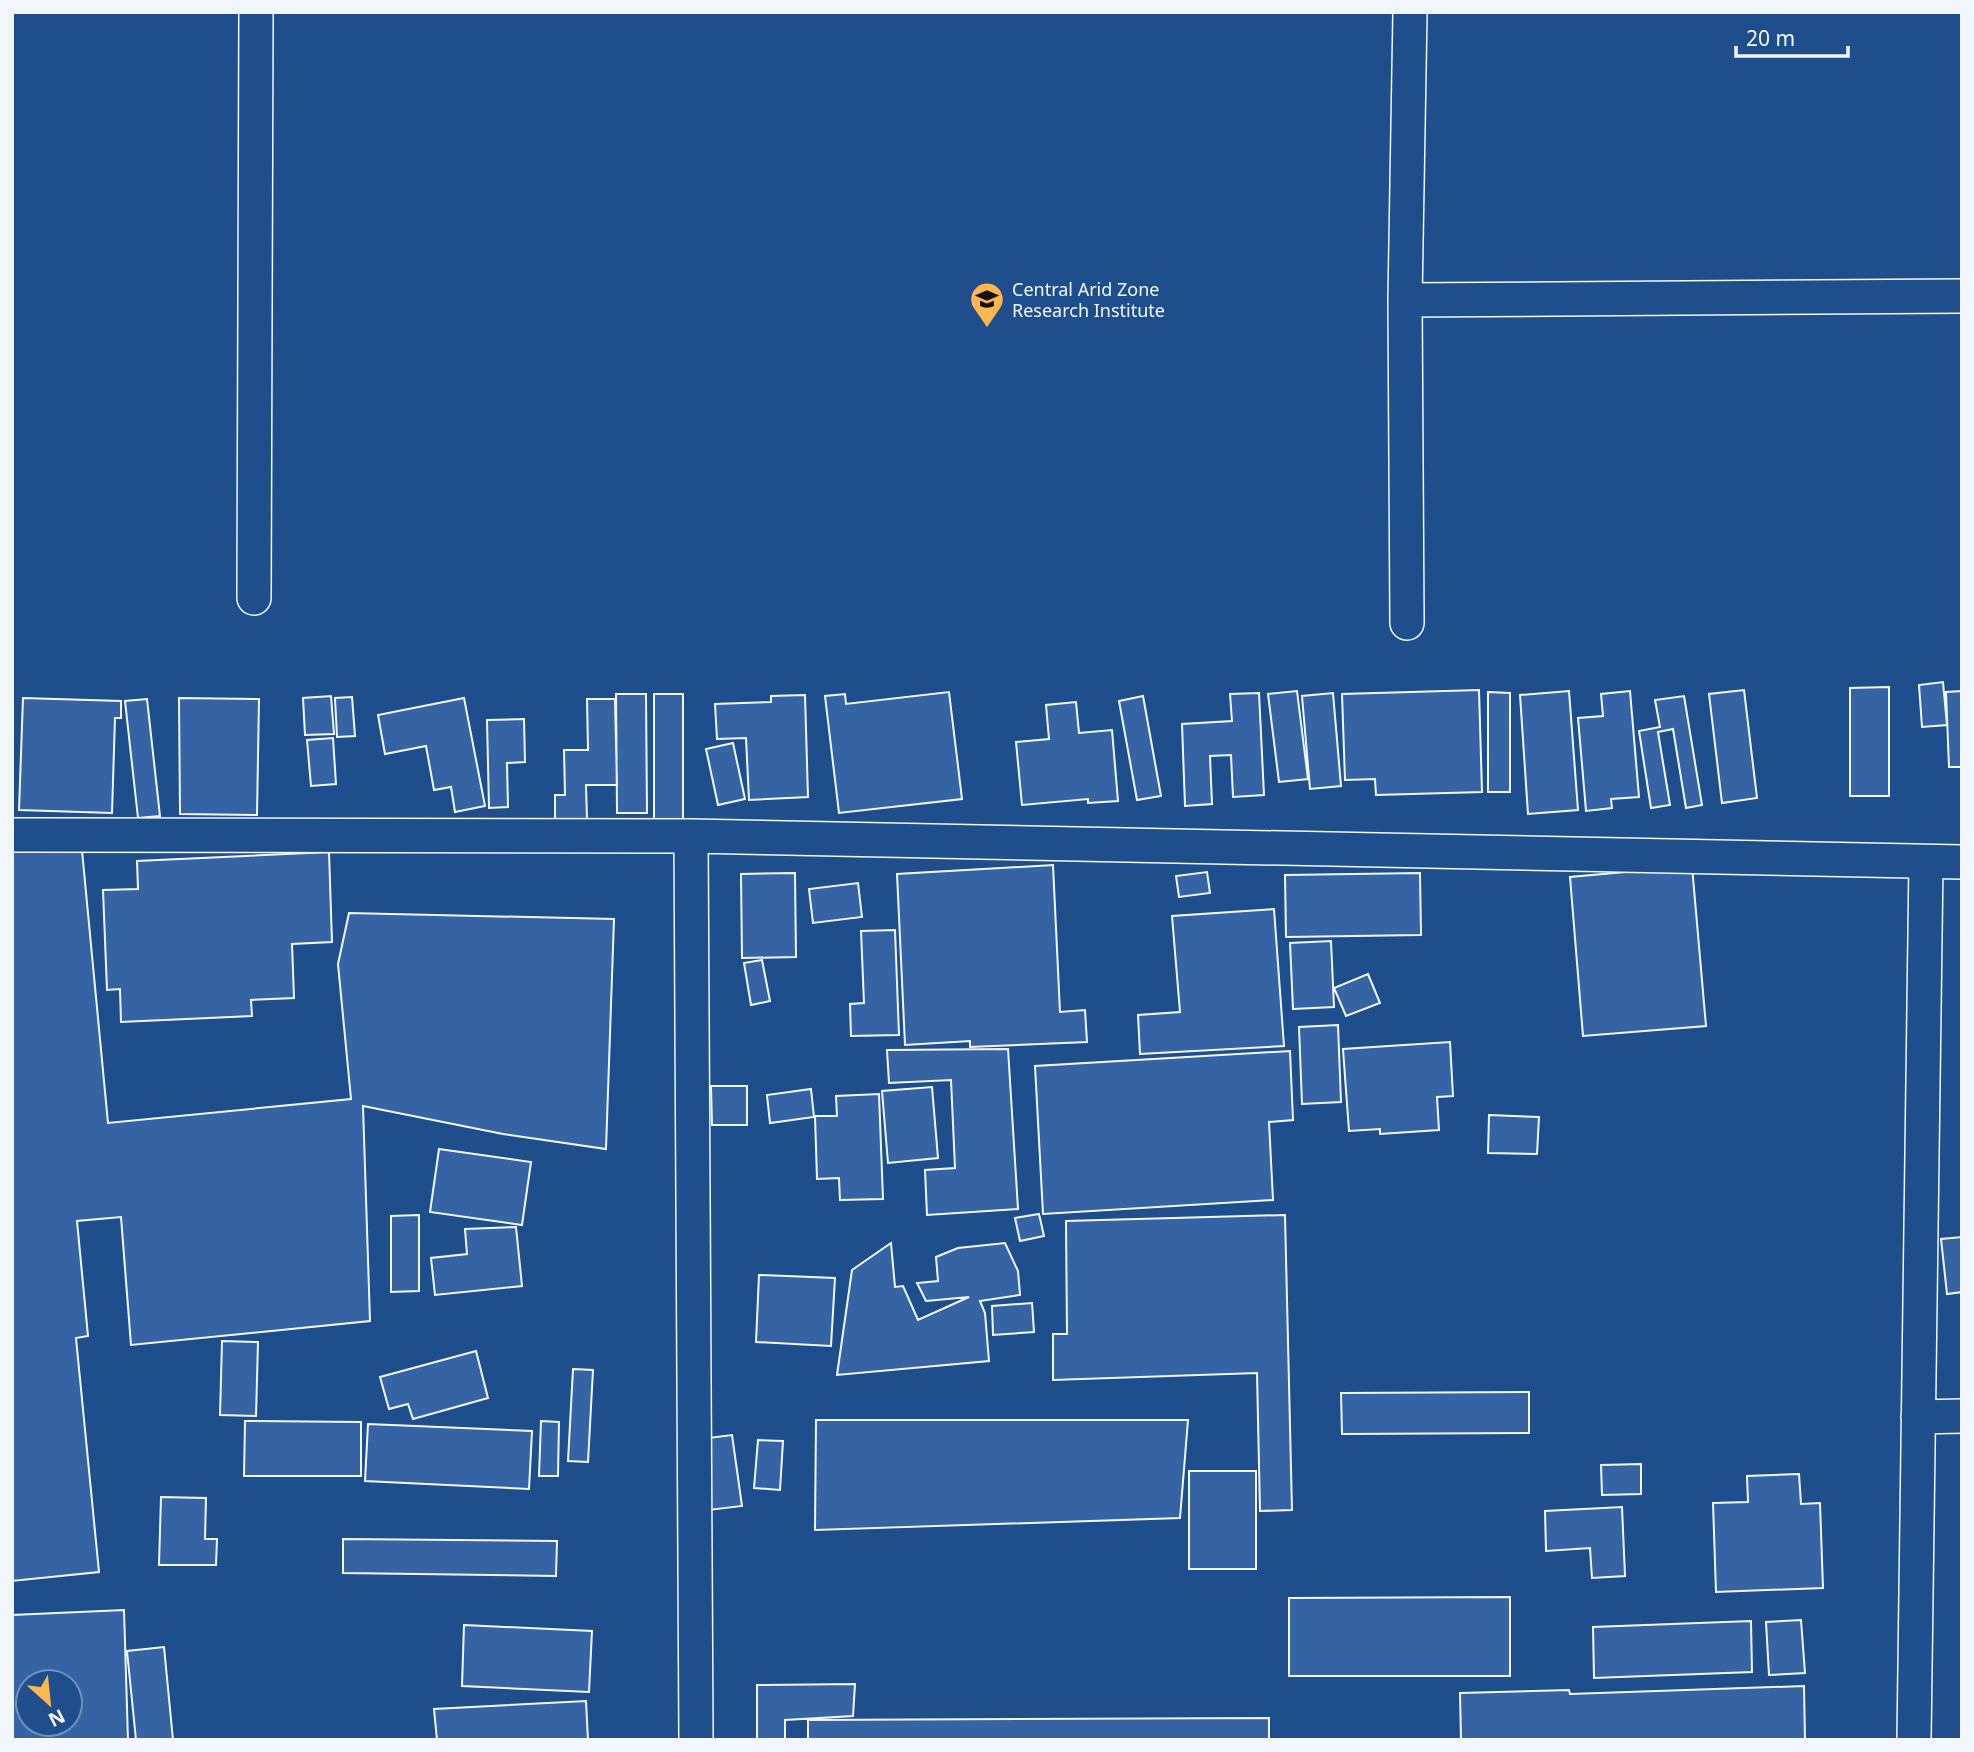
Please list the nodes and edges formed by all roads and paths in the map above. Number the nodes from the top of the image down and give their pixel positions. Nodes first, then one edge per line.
1 (256, 12) edge
2 (1410, 12) edge
3 (1962, 296) edge
4 (1405, 300) junction
5 (254, 598) dead end
6 (1407, 623) dead end
7 (12, 835) edge
8 (691, 835) junction
9 (1926, 862) junction
10 (1962, 862) edge
11 (1962, 1416) edge
12 (1918, 1417) junction
13 (696, 1740) edge
14 (1914, 1740) edge

1 - 5 street
2 - 4 street
3 - 4 street
4 - 6 street
7 - 8 street
8 - 9 street
8 - 13 street
9 - 10 street
9 - 12 street
11 - 12 street
12 - 14 street

